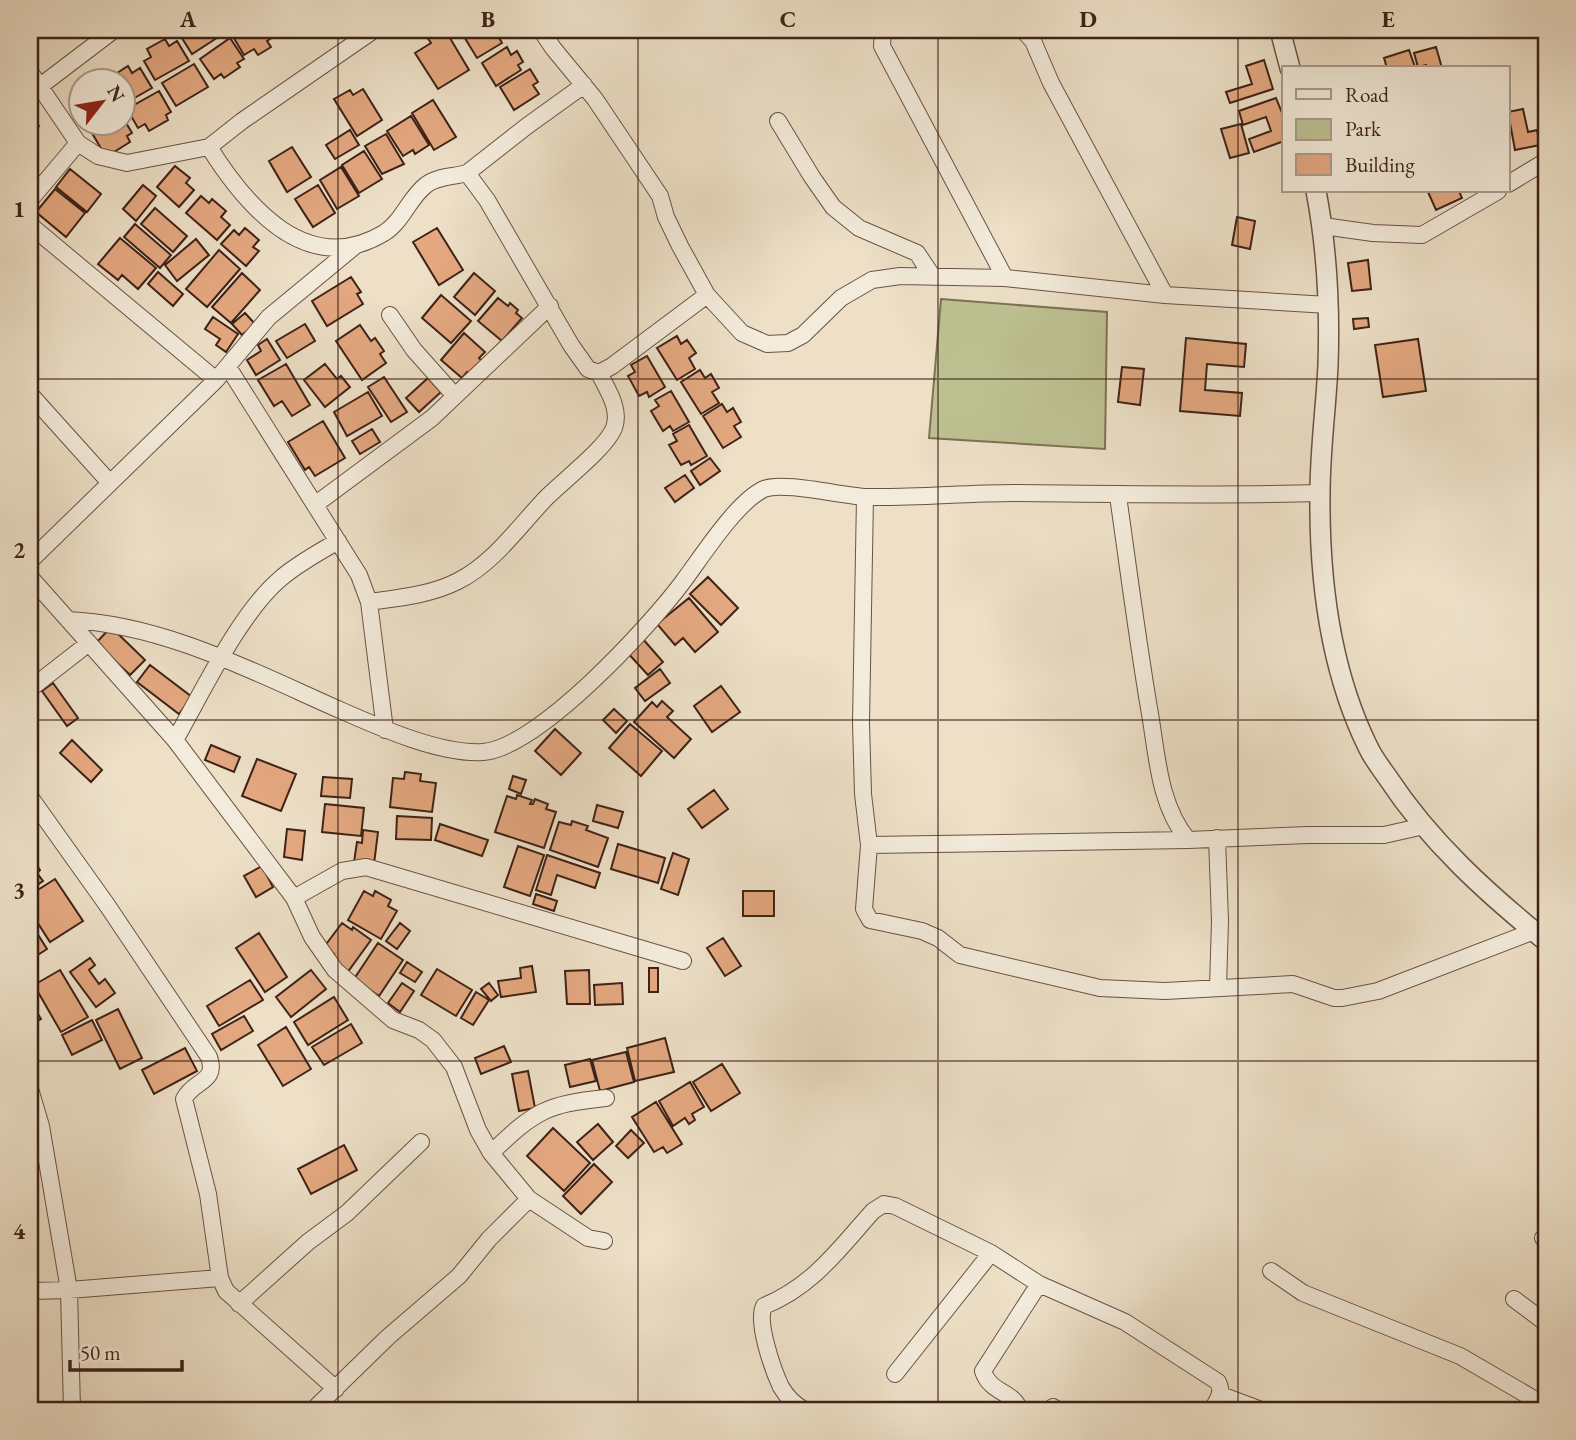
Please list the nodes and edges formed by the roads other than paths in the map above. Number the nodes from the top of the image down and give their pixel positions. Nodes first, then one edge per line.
1 (114, 30) edge
2 (374, 30) edge
3 (541, 30) edge
4 (883, 30) edge
5 (1023, 30) edge
6 (1280, 30) edge
7 (1289, 66) edge
8 (30, 72) edge
9 (584, 85) junction
10 (39, 87) junction
11 (778, 121) dead end
12 (78, 143) junction
13 (209, 147) junction
14 (1546, 161) edge
15 (467, 173) junction
16 (1510, 183) edge
17 (1316, 192) edge
18 (1496, 192) edge
19 (30, 200) edge
20 (30, 225) edge
21 (1323, 226) junction
22 (355, 246) junction
23 (933, 277) junction
24 (1005, 278) junction
25 (707, 295) junction
26 (1165, 295) junction
27 (550, 306) junction
28 (1328, 306) junction
29 (390, 315) dead end
30 (228, 367) junction
31 (599, 373) junction
32 (216, 380) junction
33 (30, 394) edge
34 (456, 396) junction
35 (110, 483) junction
36 (1320, 493) junction
37 (1118, 496) junction
38 (865, 497) junction
39 (316, 504) junction
40 (338, 541) junction
41 (30, 561) edge
42 (30, 578) edge
43 (369, 602) junction
44 (68, 620) junction
45 (89, 643) junction
46 (222, 658) junction
47 (30, 689) edge
48 (385, 730) junction
49 (175, 740) junction
50 (30, 797) edge
51 (1424, 826) junction
52 (1217, 838) junction
53 (1188, 840) junction
54 (869, 845) junction
55 (294, 898) junction
56 (1540, 936) edge
57 (683, 961) dead end
58 (1218, 987) junction
59 (30, 1089) edge
60 (606, 1098) dead end
61 (421, 1142) dead end
62 (491, 1153) junction
63 (529, 1199) junction
64 (604, 1241) dead end
65 (991, 1253) junction
66 (1271, 1271) dead end
67 (220, 1278) junction
68 (1039, 1284) junction
69 (69, 1290) junction
70 (30, 1291) edge
71 (1514, 1299) dead end
72 (239, 1304) junction
73 (1546, 1323) edge
74 (895, 1374) dead end
75 (336, 1389) junction
76 (1221, 1395) junction
77 (1546, 1406) edge
78 (72, 1410) edge
79 (313, 1410) edge
80 (804, 1410) edge
81 (1018, 1410) edge
82 (1212, 1410) edge
83 (1261, 1410) edge

1 - 10 street
2 - 13 street
3 - 9 street
4 - 24 street
5 - 26 street
6 - 7 street
8 - 10 street
9 - 15 street
9 - 25 street
10 - 12 street
11 - 23 street
12 - 13 street
12 - 19 street
13 - 22 street
14 - 16 street
15 - 22 street
15 - 27 street
17 - 21 street
18 - 21 street
20 - 32 street
21 - 28 street
22 - 30 street
23 - 24 street
23 - 25 street
24 - 26 street
25 - 31 street
26 - 28 street
27 - 31 street
27 - 34 street
28 - 36 street
29 - 34 street
30 - 32 street
30 - 39 street
31 - 43 street
32 - 35 street
33 - 35 street
34 - 39 street
35 - 41 street
36 - 37 street
36 - 51 street
37 - 38 street
37 - 53 street
38 - 48 street
38 - 54 street
39 - 40 street
40 - 43 street
40 - 46 street
42 - 44 street
43 - 48 street
44 - 45 street
44 - 46 street
45 - 47 street
45 - 49 street
46 - 48 street
46 - 49 street
49 - 55 street
50 - 67 street
51 - 52 street
51 - 56 street
52 - 53 street
52 - 58 street
53 - 54 street
54 - 58 street
55 - 57 street
55 - 62 street
56 - 58 street
59 - 69 street
60 - 62 street
61 - 72 street
62 - 63 street
63 - 64 street
63 - 75 street
65 - 68 street
65 - 74 street
65 - 80 street
66 - 77 street
67 - 69 street
67 - 72 street
68 - 76 street
68 - 81 street
69 - 70 street
69 - 78 street
71 - 73 street
72 - 75 street
75 - 79 street
76 - 82 street
76 - 83 street

